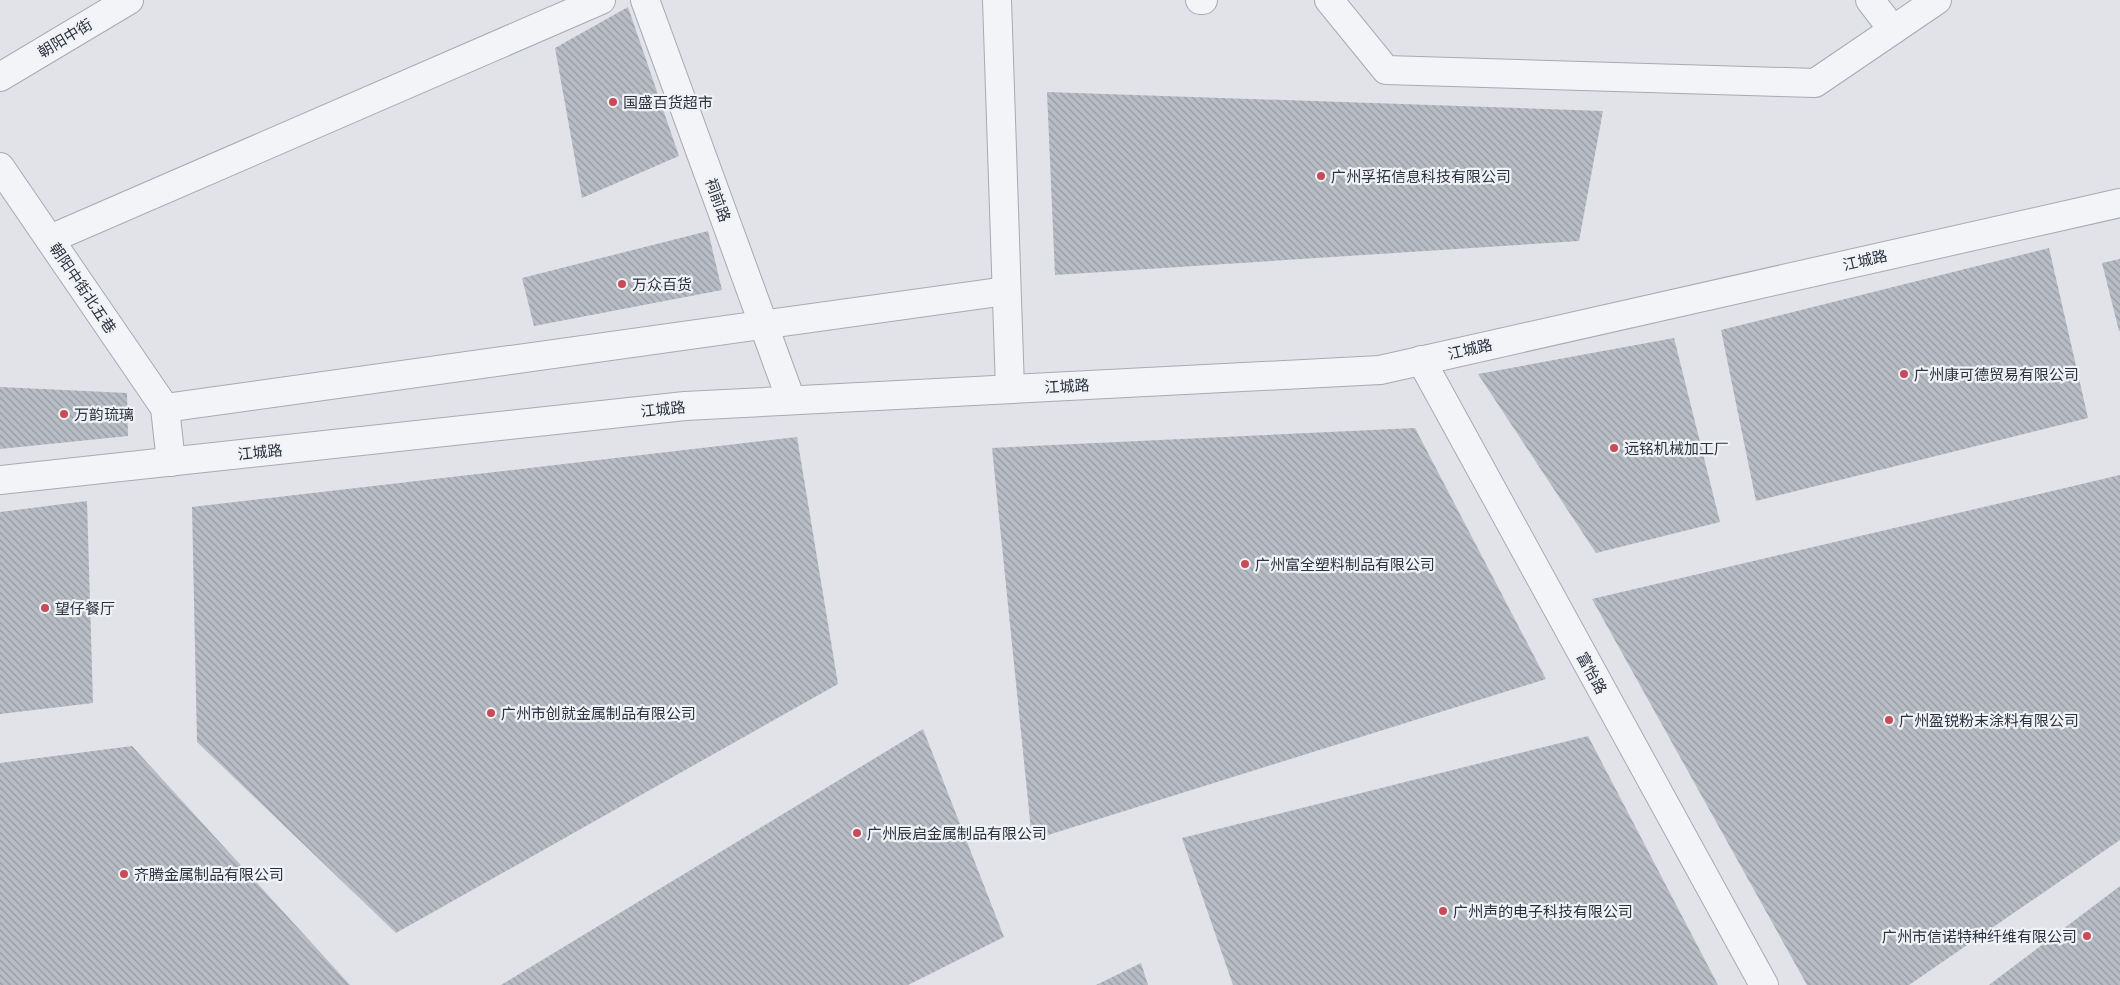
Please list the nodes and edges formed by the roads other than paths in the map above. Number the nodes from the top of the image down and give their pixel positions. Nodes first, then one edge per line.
1 (129, 0) edge
2 (602, 0) edge
3 (645, 0) edge
4 (997, 0) edge
5 (1329, 0) edge
6 (1870, 0) edge
7 (1937, 0) edge
8 (1893, 30) junction
9 (0, 77) edge
10 (0, 167) edge
11 (2120, 203) edge
12 (50, 240) junction
13 (1006, 291) junction
14 (764, 324) junction
15 (1421, 360) junction
16 (1010, 389) junction
17 (791, 400) junction
18 (165, 408) junction
19 (171, 462) junction
20 (0, 480) edge
21 (1764, 985) edge

1 - 9 street, 朝阳中街
2 - 12 street
3 - 14 street, 祠前路
4 - 13 street
5 - 8 street
6 - 8 street
7 - 8 street
10 - 12 street, 朝阳中街北五巷
11 - 15 street, 江城路
12 - 18 street, 朝阳中街北五巷
13 - 14 street
13 - 16 street
14 - 17 street, 祠前路
14 - 18 street
15 - 16 street, 江城路
15 - 21 street, 富怡路
16 - 17 street, 江城路
17 - 19 street, 江城路
18 - 19 street
19 - 20 street, 江城路

